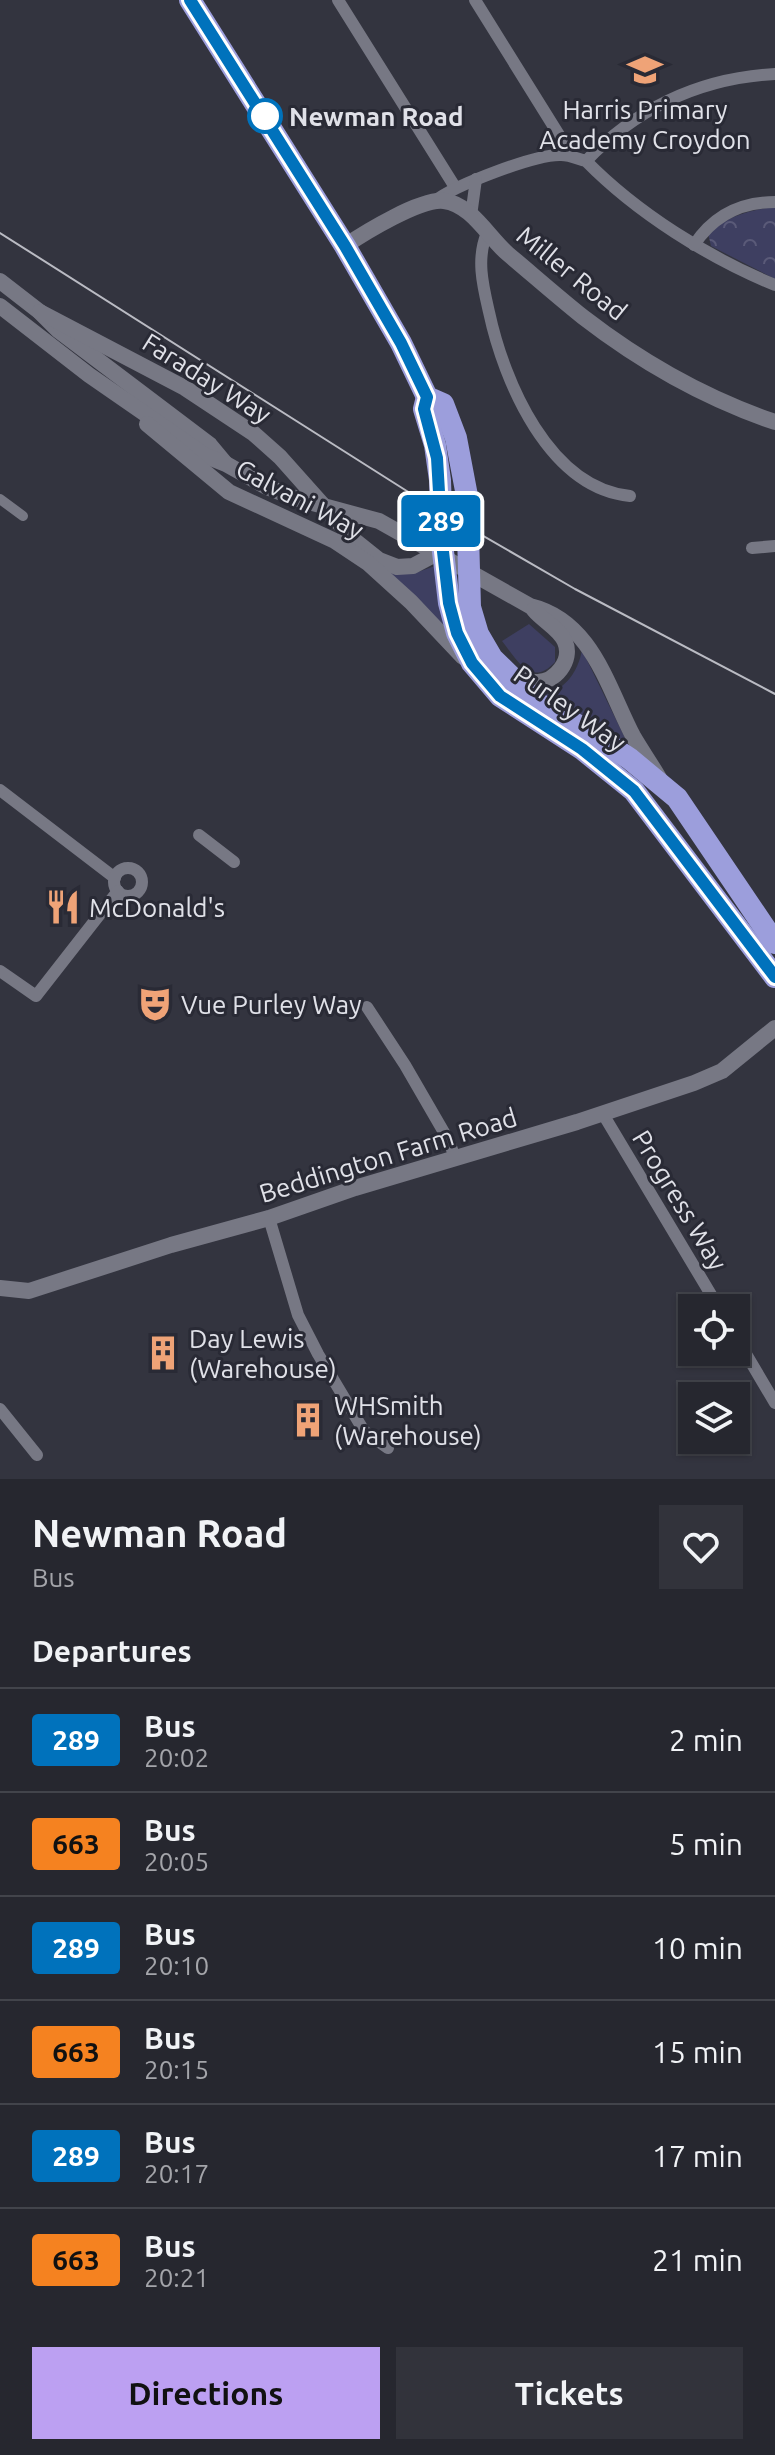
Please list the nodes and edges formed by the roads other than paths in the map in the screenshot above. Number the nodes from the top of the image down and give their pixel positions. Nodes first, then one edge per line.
1 (338, 0) edge
2 (475, 0) edge
3 (195, 2) edge
4 (775, 74) edge
5 (559, 155) junction
6 (586, 161) junction
7 (476, 179) junction
8 (455, 187) junction
9 (435, 201) junction
10 (775, 202) edge
11 (471, 216) junction
12 (487, 233) junction
13 (354, 240) junction
14 (694, 245) junction
15 (0, 281) edge
16 (775, 285) edge
17 (0, 306) edge
18 (40, 312) junction
19 (89, 375) junction
20 (427, 397) junction
21 (775, 422) edge
22 (226, 464) junction
23 (630, 496) dead end
24 (0, 499) edge
25 (23, 516) dead end
26 (442, 543) junction
27 (775, 546) edge
28 (752, 548) dead end
29 (460, 605) junction
30 (530, 606) junction
31 (489, 671) junction
32 (667, 789) junction
33 (0, 790) edge
34 (199, 835) dead end
35 (234, 862) dead end
36 (775, 943) edge
37 (0, 971) edge
38 (775, 977) edge
39 (367, 1007) dead end
40 (775, 1028) edge
41 (603, 1114) junction
42 (455, 1158) junction
43 (269, 1218) junction
44 (0, 1288) edge
45 (711, 1294) edge
46 (750, 1361) edge
47 (775, 1403) edge
48 (0, 1409) edge
49 (388, 1448) dead end
50 (37, 1455) dead end

1 - 8 street
2 - 5 street
3 - 13 highway, Purley Way
4 - 6 street
5 - 6 street
5 - 7 street
6 - 14 street
7 - 8 street
7 - 11 street
8 - 9 street
9 - 11 street, Miller Road
9 - 13 street
10 - 14 street
11 - 12 street, Miller Road
12 - 21 street, Miller Road
12 - 23 street
13 - 20 highway, Purley Way
14 - 16 street
15 - 18 street
17 - 19 street
18 - 22 street
18 - 26 street, Faraday Way
19 - 22 street
19 - 31 street, Galvani Way
20 - 26 highway, Purley Way
20 - 29 highway, Purley Way
22 - 30 street
24 - 25 street
26 - 29 highway, Purley Way
27 - 28 street
29 - 31 highway, Purley Way
30 - 31 street
30 - 32 street
31 - 32 highway, Purley Way
31 - 38 highway, Purley Way
32 - 36 highway, Purley Way
33 - 37 street
34 - 35 street
39 - 42 street
40 - 41 street, Beddington Farm Road
41 - 42 street, Beddington Farm Road
41 - 45 street, Progress Way
42 - 43 street, Beddington Farm Road
43 - 44 street, Beddington Farm Road
43 - 49 street
46 - 47 street
48 - 50 street

